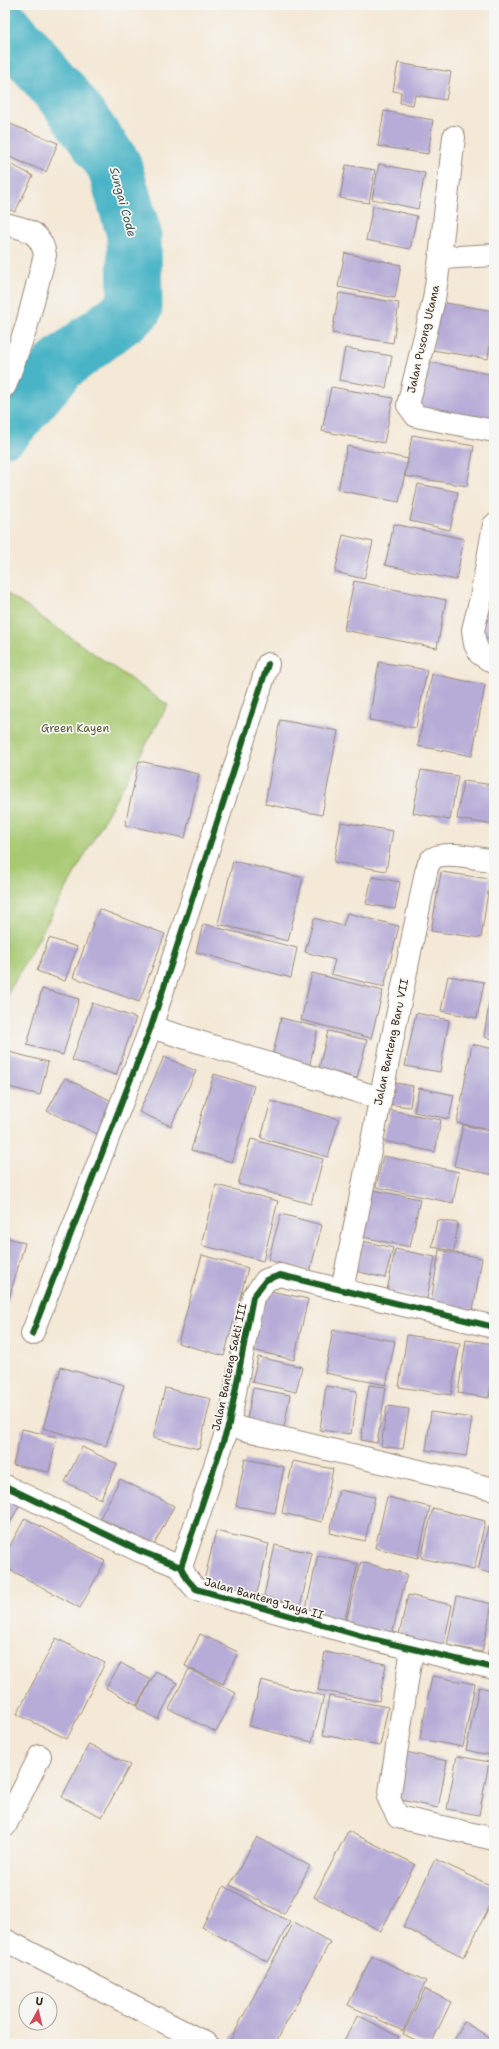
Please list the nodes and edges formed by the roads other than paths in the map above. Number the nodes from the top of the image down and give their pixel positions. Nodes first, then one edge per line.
1 (454, 137) dead end
2 (5, 224) edge
3 (494, 255) edge
4 (440, 258) junction
5 (5, 386) edge
6 (494, 432) edge
7 (494, 525) edge
8 (494, 663) edge
9 (268, 664) dead end
10 (494, 862) edge
11 (151, 1027) junction
12 (379, 1098) junction
13 (342, 1290) junction
14 (494, 1327) edge
15 (32, 1334) dead end
16 (229, 1424) junction
17 (5, 1486) edge
18 (494, 1489) edge
19 (181, 1567) junction
20 (412, 1649) junction
21 (494, 1668) edge
22 (40, 1756) dead end
23 (5, 1826) edge
24 (494, 1839) edge
25 (5, 1940) edge
26 (207, 2044) edge

1 - 4 street, Jalan Pusong Utama
2 - 5 street
3 - 4 street
4 - 6 street, Jalan Pusong Utama
7 - 8 street
9 - 11 street
10 - 12 street, Jalan Banteng Baru VII
11 - 12 street
11 - 15 street
12 - 13 street, Jalan Banteng Baru VII
13 - 14 street
13 - 16 street, Jalan Banteng Sakti III
16 - 18 street
16 - 19 street, Jalan Banteng Sakti III
17 - 19 street
19 - 20 street, Jalan Banteng Jaya II
20 - 21 street, Jalan Banteng Jaya II
20 - 24 street
22 - 23 street
25 - 26 street

